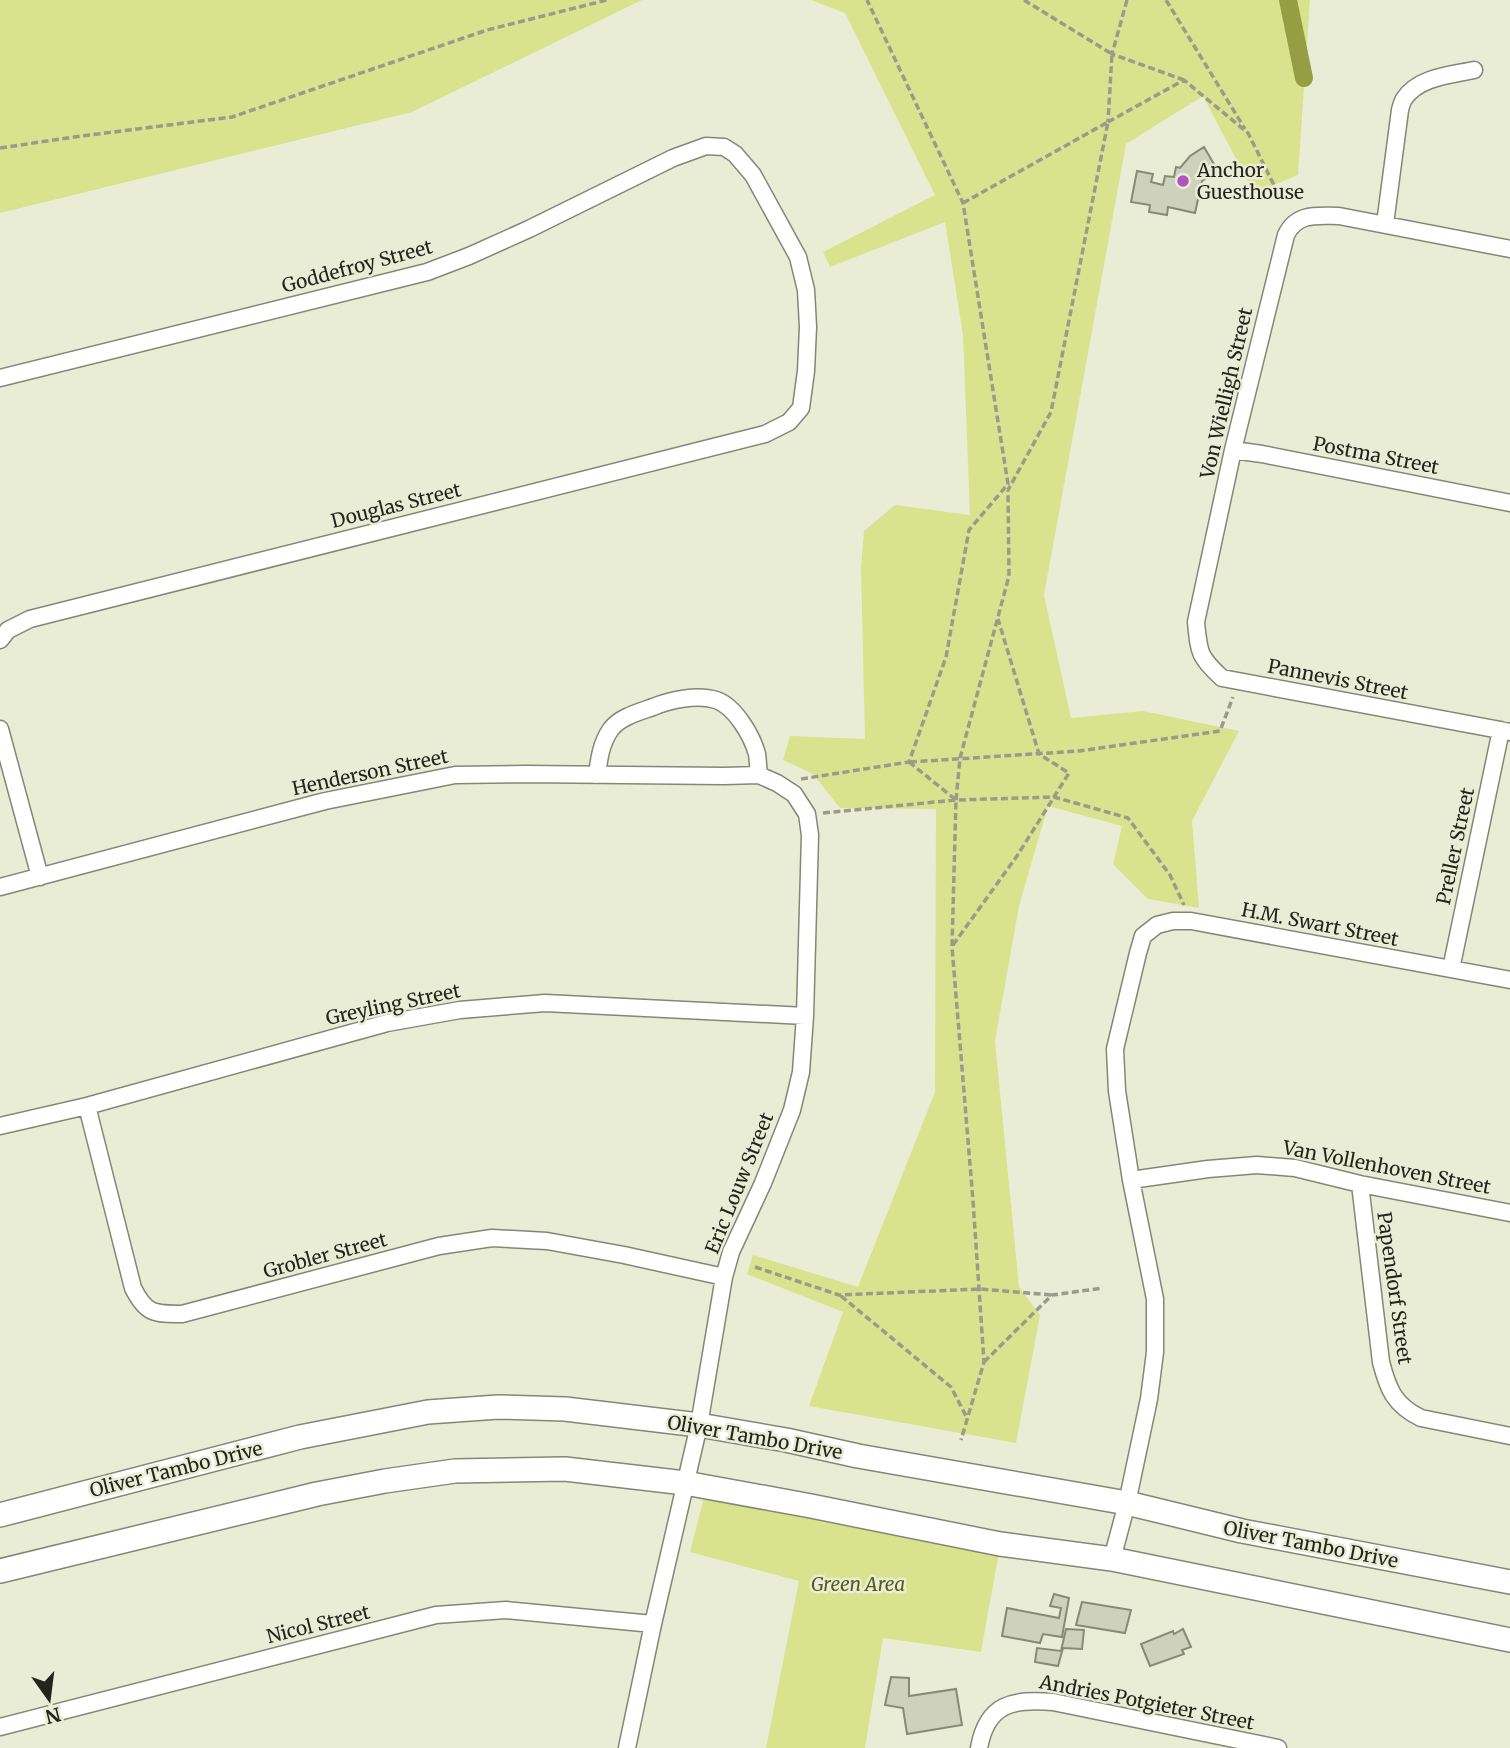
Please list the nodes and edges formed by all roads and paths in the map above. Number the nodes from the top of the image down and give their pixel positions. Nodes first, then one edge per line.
1 (607, 0) edge
2 (867, 0) edge
3 (1024, 0) edge
4 (1127, 0) edge
5 (1166, 0) edge
6 (1112, 54) junction
7 (1474, 70) dead end
8 (1184, 80) junction
9 (1108, 122) junction
10 (1248, 133) junction
11 (0, 148) edge
12 (1275, 187) dead end
13 (963, 203) junction
14 (1385, 224) junction
15 (1510, 249) edge
16 (0, 378) edge
17 (801, 408) joint
18 (1233, 450) junction
19 (1008, 484) junction
20 (1008, 490) junction
21 (1510, 503) edge
22 (998, 619) junction
23 (1196, 622) joint
24 (0, 640) edge
25 (1238, 681) junction
26 (0, 730) edge
27 (1506, 731) edge
28 (1039, 754) junction
29 (960, 758) junction
30 (909, 762) junction
31 (597, 775) junction
32 (759, 775) junction
33 (777, 783) junction
34 (1054, 797) junction
35 (956, 800) junction
36 (807, 814) junction
37 (40, 877) junction
38 (0, 887) edge
39 (1191, 921) junction
40 (952, 947) junction
41 (1451, 969) junction
42 (1510, 981) edge
43 (805, 1016) junction
44 (87, 1106) junction
45 (0, 1126) edge
46 (1131, 1180) junction
47 (1360, 1184) junction
48 (1510, 1213) edge
49 (755, 1267) dead end
50 (724, 1277) junction
51 (1103, 1287) dead end
52 (980, 1289) junction
53 (839, 1295) junction
54 (1052, 1295) junction
55 (984, 1362) junction
56 (967, 1419) junction
57 (699, 1425) junction
58 (1510, 1436) edge
59 (961, 1440) dead end
60 (685, 1483) junction
61 (1127, 1503) junction
62 (0, 1504) edge
63 (27, 1507) junction
64 (0, 1515) edge
65 (1112, 1559) junction
66 (0, 1571) edge
67 (1510, 1582) edge
68 (653, 1624) junction
69 (1510, 1640) edge
70 (0, 1727) edge
71 (627, 1748) edge
72 (979, 1748) edge
73 (1278, 1748) edge

1 - 11 path
2 - 13 path
3 - 6 path
4 - 6 path
5 - 10 path
6 - 8 path
6 - 9 path
7 - 14 street
8 - 9 path
8 - 10 path
9 - 13 path
9 - 20 path
10 - 12 path
13 - 19 path
14 - 15 street, Von Wielligh Street
14 - 18 street, Von Wielligh Street
16 - 17 street, Goddefroy Street
17 - 24 street, Douglas Street
18 - 21 street, Postma Street
18 - 23 street, Von Wielligh Street
19 - 20 path
19 - 30 path
20 - 22 path
22 - 28 path
22 - 29 path
23 - 25 street, Pannevis Street
25 - 27 street, Pannevis Street
25 - 28 path
26 - 37 street
27 - 41 street, Preller Street
28 - 29 path
28 - 34 path
29 - 30 path
29 - 35 path
30 - 33 path
30 - 35 path
31 - 32 street, Henderson Street
31 - 32 street
31 - 37 street, Henderson Street
32 - 33 street
33 - 36 street
34 - 35 path
34 - 39 path
34 - 40 path
35 - 36 path
35 - 40 path
36 - 43 street, Eric Louw Street
37 - 38 street, Henderson Street
39 - 41 street, H.M. Swart Street
39 - 46 street, H.M. Swart Street
40 - 52 path
41 - 42 street, H.M. Swart Street
43 - 44 street, Greyling Street
43 - 50 street, Eric Louw Street
44 - 45 street, Greyling Street
44 - 50 street, Grobler Street
46 - 47 street, Van Vollenhoven Street
46 - 61 street
47 - 48 street, Van Vollenhoven Street
47 - 58 street, Papendorf Street
49 - 53 path
50 - 57 street, Eric Louw Street
51 - 54 path
52 - 53 path
52 - 54 path
52 - 55 path
53 - 56 path
54 - 55 path
55 - 56 path
56 - 59 path
57 - 60 street, Eric Louw Street
57 - 61 street, Oliver Tambo Drive
57 - 63 street, Oliver Tambo Drive
60 - 65 street
60 - 66 street
60 - 68 street, Eric Louw Street
61 - 65 street
61 - 67 street, Oliver Tambo Drive
62 - 63 street
63 - 64 street, Oliver Tambo Drive
65 - 69 street
68 - 70 street, Nicol Street
68 - 71 street, Eric Louw Street
72 - 73 street, Andries Potgieter Street

